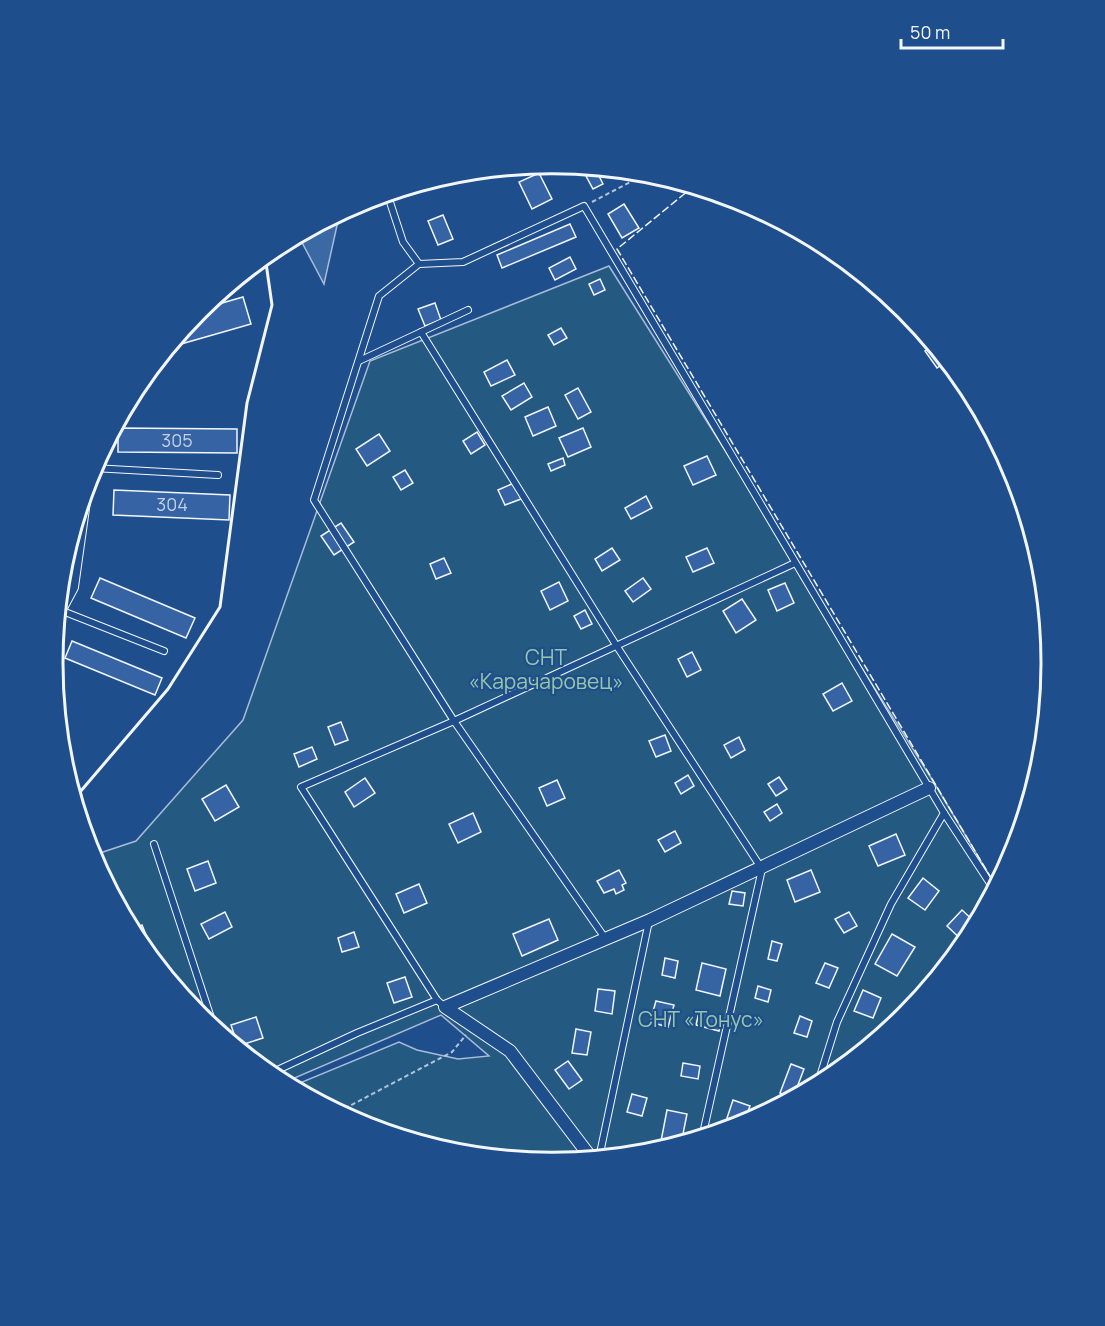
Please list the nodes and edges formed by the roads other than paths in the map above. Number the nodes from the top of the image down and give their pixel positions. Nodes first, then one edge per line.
1 (390, 201) edge
2 (419, 264) junction
3 (468, 310) dead end
4 (421, 332) junction
5 (359, 361) junction
6 (103, 469) edge
7 (218, 476) dead end
8 (78, 544) edge
9 (795, 563) junction
10 (67, 596) edge
11 (65, 615) edge
12 (616, 645) junction
13 (164, 651) dead end
14 (454, 722) junction
15 (929, 788) junction
16 (944, 813) junction
17 (154, 844) dead end
18 (762, 869) junction
19 (990, 883) edge
20 (650, 920) junction
21 (605, 938) junction
22 (441, 1003) junction
23 (209, 1012) edge
24 (279, 1069) edge
25 (822, 1072) edge
26 (704, 1129) edge
27 (600, 1150) edge
28 (586, 1151) edge

1 - 2 lane
2 - 5 lane
2 - 9 lane
3 - 4 lane
4 - 5 lane
4 - 12 lane
5 - 14 lane
6 - 7 lane
8 - 10 street
9 - 12 lane
9 - 15 lane
11 - 13 lane
12 - 14 lane
12 - 18 lane
14 - 21 lane
14 - 22 lane
15 - 16 lane
15 - 18 street
16 - 19 lane
16 - 25 lane
17 - 23 lane
18 - 20 street
18 - 26 lane
20 - 21 street
20 - 27 lane
21 - 22 street
22 - 24 lane
22 - 28 street

